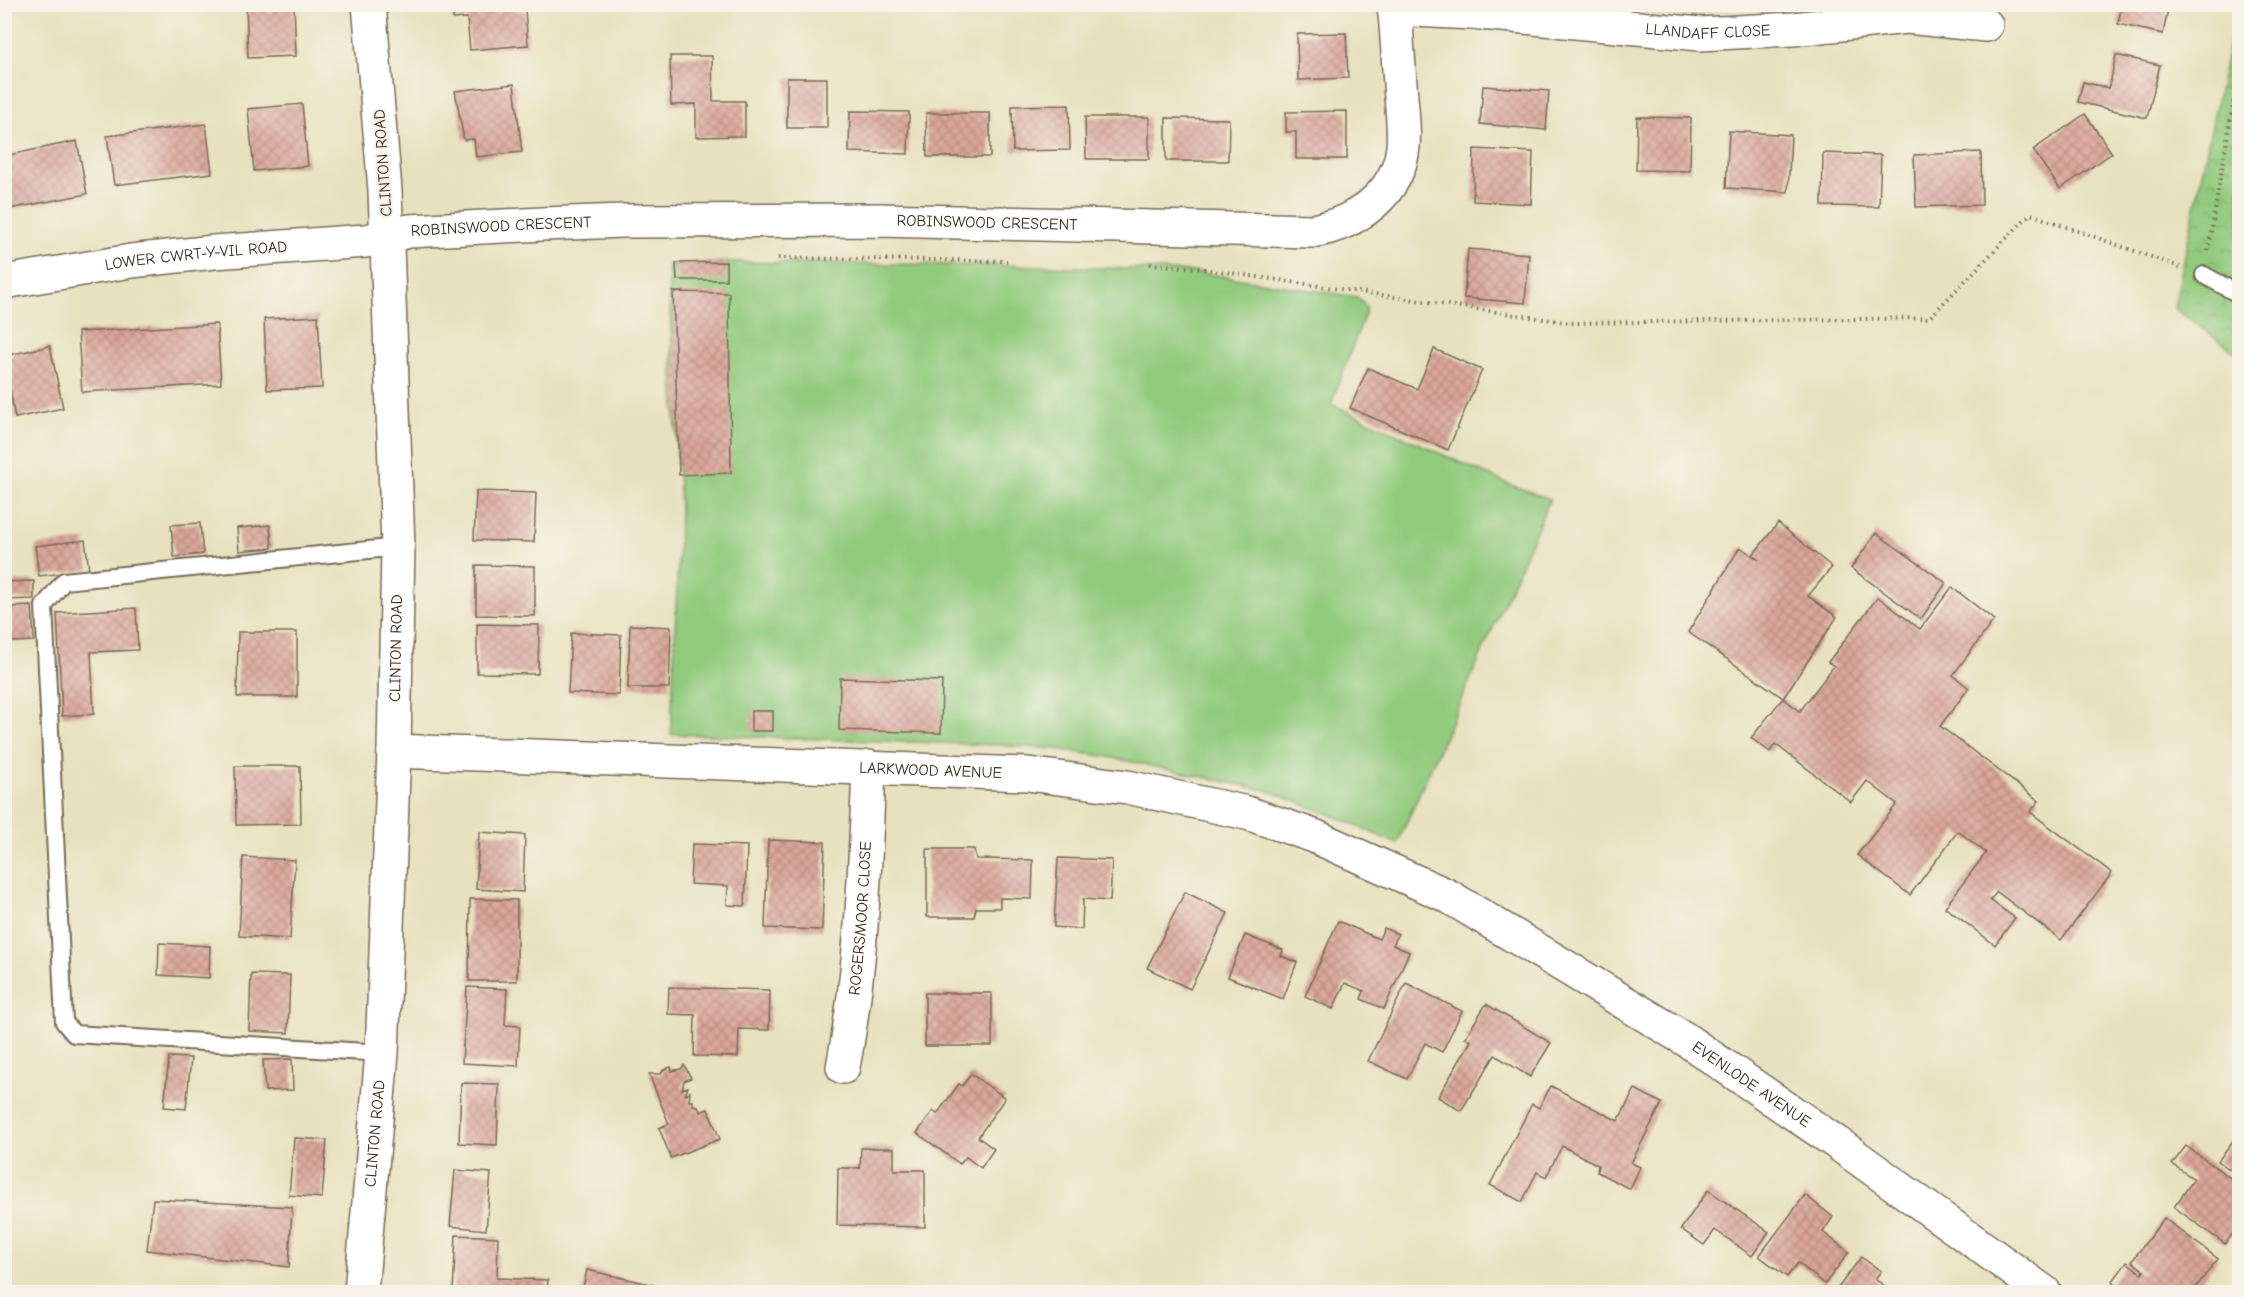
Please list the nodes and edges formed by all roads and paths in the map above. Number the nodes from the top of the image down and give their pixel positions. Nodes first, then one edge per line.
1 (369, 4) edge
2 (1394, 7) edge
3 (1986, 25) dead end
4 (2240, 63) edge
5 (387, 236) junction
6 (776, 258) dead end
7 (1015, 261) dead end
8 (1141, 264) dead end
9 (2204, 275) junction
10 (4, 282) edge
11 (2240, 295) edge
12 (398, 547) junction
13 (394, 751) junction
14 (869, 767) junction
15 (1448, 896) joint
16 (382, 1053) junction
17 (843, 1067) dead end
18 (361, 1293) edge
19 (2044, 1293) edge

1 - 5 street, CLINTON ROAD
2 - 3 street, LLANDAFF CLOSE
2 - 5 street, ROBINSWOOD CRESCENT
4 - 9 path
5 - 10 street, LOWER CWRT-Y-VIL ROAD
5 - 12 street, CLINTON ROAD
6 - 7 path
8 - 9 path
9 - 11 lane
12 - 13 street, CLINTON ROAD
12 - 16 lane
13 - 14 street, LARKWOOD AVENUE
13 - 16 street, CLINTON ROAD
14 - 15 street, LARKWOOD AVENUE
14 - 17 street, ROGERSMOOR CLOSE
15 - 19 street, EVENLODE AVENUE
16 - 18 street, CLINTON ROAD

